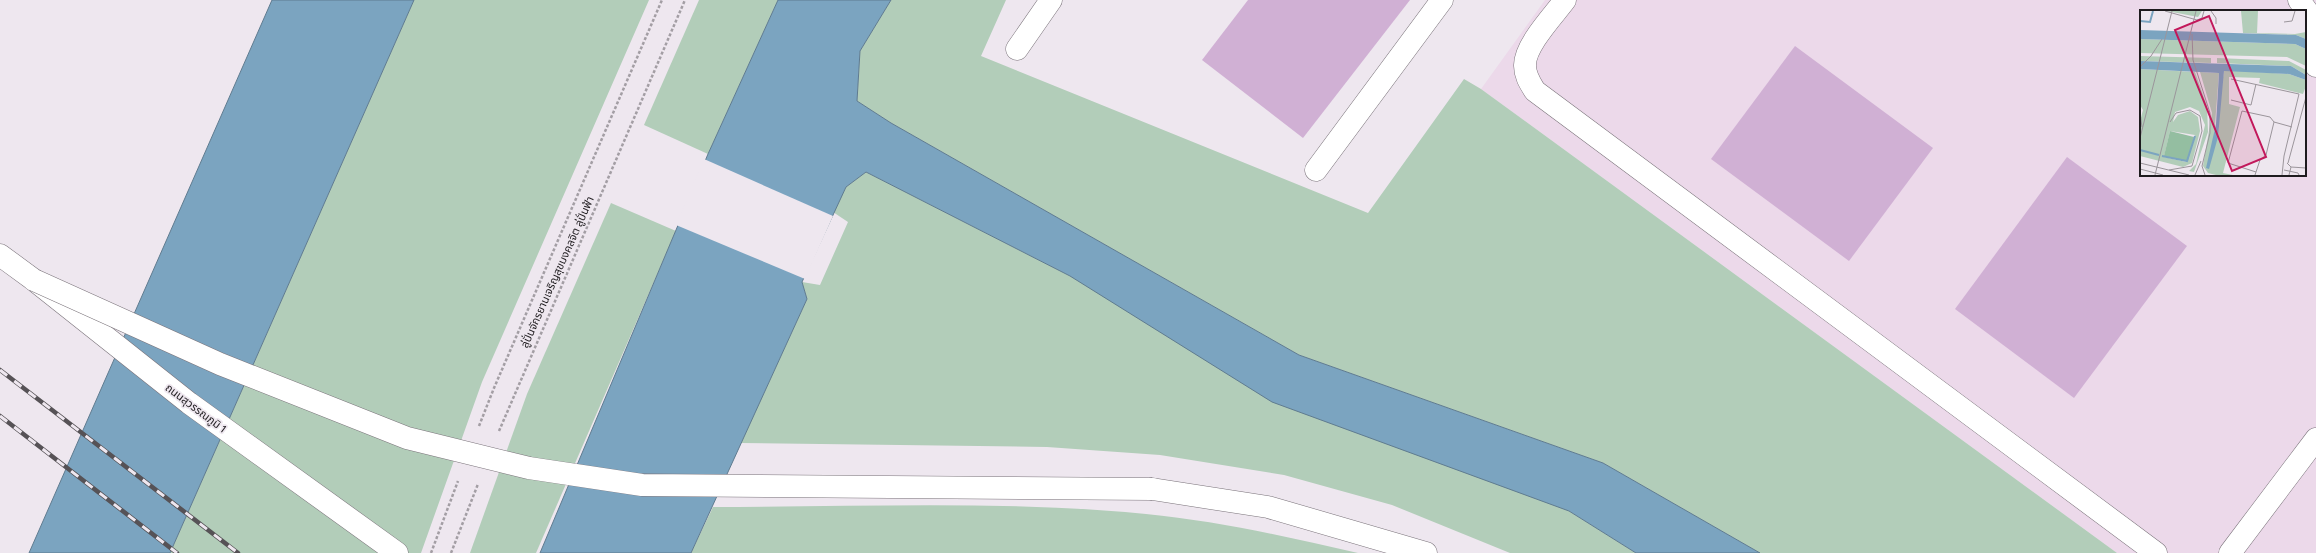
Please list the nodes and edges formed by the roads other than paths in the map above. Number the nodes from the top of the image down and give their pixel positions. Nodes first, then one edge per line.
1 (1051, 0) edge
2 (1442, 0) edge
3 (1565, 0) edge
4 (2299, 0) edge
5 (1017, 49) dead end
6 (2316, 66) edge
7 (1316, 170) dead end
8 (0, 255) edge
9 (34, 280) junction
10 (2316, 439) edge
11 (397, 553) edge
12 (1426, 553) edge
13 (2156, 553) edge
14 (2230, 553) edge

1 - 5 main road
2 - 7 main road
3 - 13 main road
4 - 6 main road
8 - 9 main road, ถนนสุวรรณภูมิ 1
9 - 11 main road, ถนนสุวรรณภูมิ 1, bridge
9 - 12 main road, bridge
10 - 14 main road

